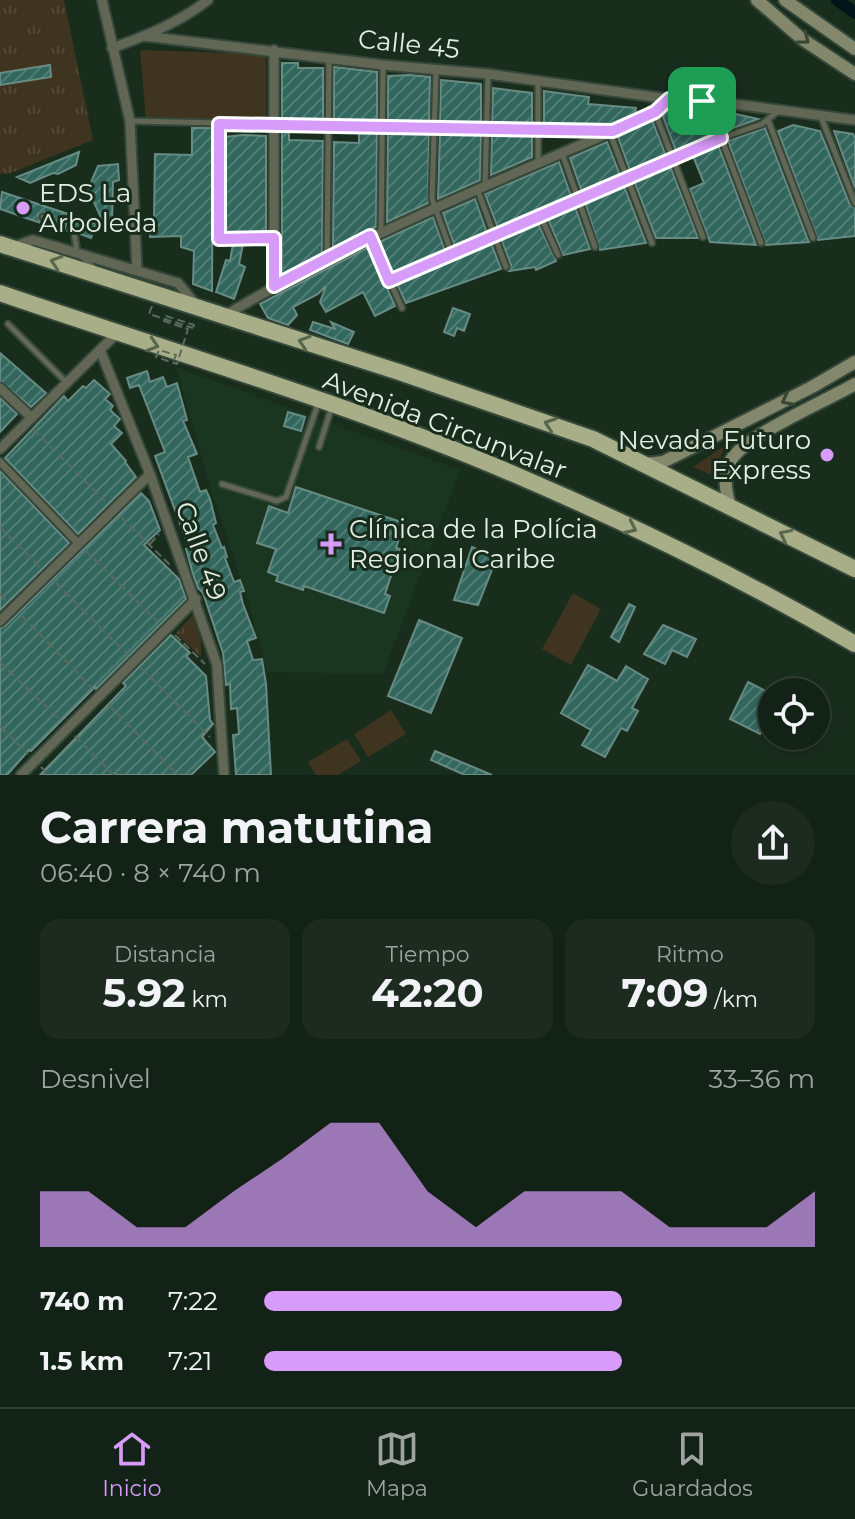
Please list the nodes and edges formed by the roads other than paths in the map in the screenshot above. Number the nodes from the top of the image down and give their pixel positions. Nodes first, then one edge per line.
1 (102, 0) edge
2 (208, 0) edge
3 (757, 0) edge
4 (785, 0) edge
5 (144, 36) junction
6 (112, 48) junction
7 (855, 49) edge
8 (274, 50) junction
9 (329, 58) junction
10 (383, 65) junction
11 (436, 70) junction
12 (488, 74) junction
13 (855, 74) edge
14 (538, 81) junction
15 (669, 99) junction
16 (710, 101) junction
17 (778, 111) junction
18 (655, 112) junction
19 (821, 117) junction
20 (768, 120) junction
21 (855, 120) edge
22 (130, 121) junction
23 (219, 124) junction
24 (274, 125) junction
25 (329, 127) junction
26 (382, 128) junction
27 (434, 129) junction
28 (486, 129) junction
29 (537, 130) junction
30 (611, 132) junction
31 (721, 138) junction
32 (562, 153) junction
33 (675, 159) junction
34 (538, 164) junction
35 (628, 180) junction
36 (481, 188) junction
37 (580, 201) junction
38 (855, 203) edge
39 (434, 208) junction
40 (541, 217) junction
41 (381, 231) junction
42 (74, 232) dead end
43 (370, 236) junction
44 (494, 237) junction
45 (703, 237) dead end
46 (274, 238) junction
47 (813, 238) dead end
48 (652, 243) dead end
49 (761, 243) dead end
50 (5, 246) edge
51 (595, 247) dead end
52 (77, 252) junction
53 (452, 254) junction
54 (558, 255) dead end
55 (327, 258) junction
56 (506, 267) dead end
57 (137, 270) junction
58 (106, 278) junction
59 (389, 281) junction
60 (274, 286) junction
61 (0, 293) edge
62 (254, 298) junction
63 (198, 307) junction
64 (402, 308) dead end
65 (223, 316) junction
66 (256, 318) junction
67 (8, 324) dead end
68 (107, 343) junction
69 (855, 362) edge
70 (66, 383) junction
71 (855, 384) edge
72 (0, 388) edge
73 (326, 402) junction
74 (32, 418) junction
75 (319, 447) dead end
76 (0, 449) edge
77 (0, 462) edge
78 (645, 464) junction
79 (150, 474) junction
80 (222, 484) dead end
81 (731, 509) junction
82 (79, 544) junction
83 (855, 569) edge
84 (196, 599) junction
85 (0, 621) edge
86 (855, 644) edge
87 (21, 775) edge
88 (224, 775) edge

1 - 6 street
2 - 5 street
3 -> 13 main road
4 - 7 main road
5 - 6 street
5 - 8 street, Calle 45
6 - 22 street
8 - 9 street, Calle 45
8 - 24 street
9 - 10 street, Calle 45
9 - 25 lane
10 - 11 street, Calle 45
10 - 26 lane
11 - 12 street, Calle 45
11 - 27 lane
12 - 14 street, Calle 45
12 - 28 lane
14 - 15 street, Calle 45
14 - 29 lane
15 - 16 street, Calle 45
15 - 18 street
16 - 17 street, Calle 45
16 - 31 lane
17 - 19 street, Calle 45
17 - 20 lane
18 - 30 street
18 - 33 lane
19 - 21 street, Calle 45
19 - 38 lane
20 - 31 lane
20 - 47 lane
22 - 23 lane
22 - 57 street
23 - 24 lane
23 - 46 lane
24 - 25 lane
24 - 46 street
25 - 26 lane
25 - 55 lane
26 - 27 lane
26 - 41 lane
27 - 28 lane
27 - 39 lane
28 - 29 lane
28 - 36 lane
29 - 30 lane
29 - 34 lane
30 - 32 street
30 - 35 lane
31 - 33 lane
31 - 49 lane
32 - 34 street
32 - 37 lane
33 - 35 lane
33 - 45 lane
34 - 36 street
35 - 37 lane
35 - 48 lane
36 - 39 street
36 - 44 lane
37 - 40 lane
37 - 51 lane
39 - 41 street
39 - 53 lane
40 - 44 lane
40 - 54 lane
41 - 43 street
42 - 52 lane
43 - 55 street
43 - 59 lane
44 - 53 lane
44 - 56 lane
46 - 60 street
50 - 52 street
58 -> 50 highway, Avenida Circunvalar
52 - 57 street
52 - 58 lane
53 - 59 lane
55 - 60 street
57 - 63 street
58 - 63 highway, Avenida Circunvalar
59 - 64 lane
60 - 62 street
61 - 68 highway, Avenida Circunvalar
62 - 65 street
62 - 66 street
63 - 65 highway, Avenida Circunvalar
65 - 66 highway, Avenida Circunvalar
78 -> 66 highway, Avenida Circunvalar
67 - 70 lane
68 - 70 street
68 -> 73 highway, Avenida Circunvalar
68 - 79 street, Calle 49
69 -> 78 main road
70 - 74 street
71 - 81 main road
72 - 74 street
73 - 75 lane
73 - 80 lane
73 -> 86 highway, Avenida Circunvalar
74 - 76 street
77 - 82 street
78 - 81 highway, Avenida Circunvalar
79 - 82 street
79 - 84 street, Calle 49
83 -> 81 highway, Avenida Circunvalar
82 - 85 street
84 - 87 street
84 - 88 street, Calle 49

